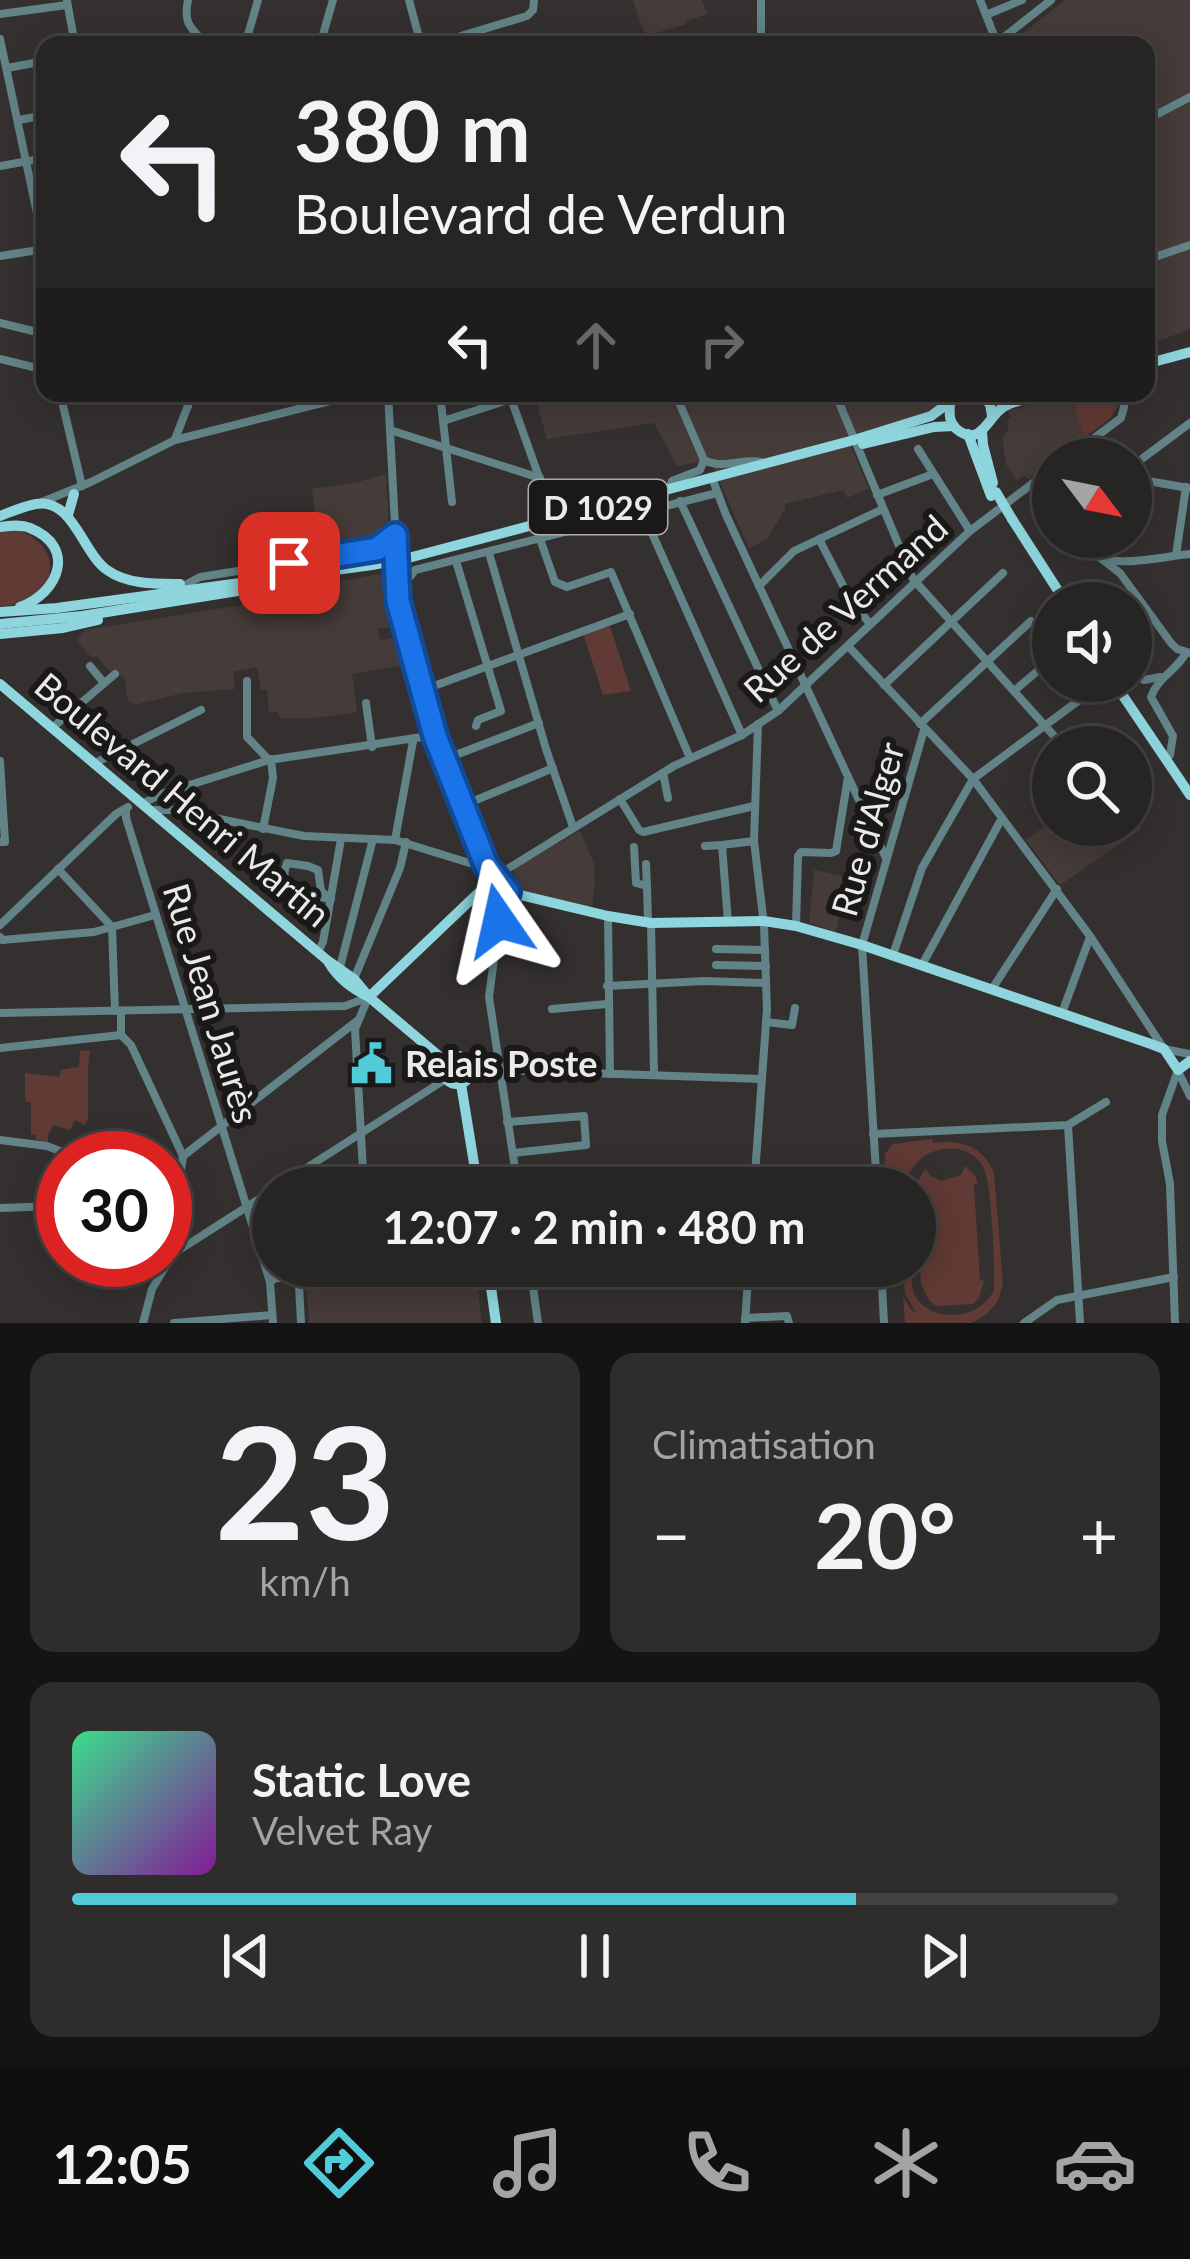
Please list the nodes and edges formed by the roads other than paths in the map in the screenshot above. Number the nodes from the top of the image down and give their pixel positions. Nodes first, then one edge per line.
1 (188, 0) edge
2 (258, 0) edge
3 (333, 0) edge
4 (409, 0) edge
5 (534, 0) edge
6 (761, 0) edge
7 (980, 0) edge
8 (1022, 0) edge
9 (1052, 0) edge
10 (67, 2) edge
11 (0, 14) edge
12 (986, 15) junction
13 (73, 36) edge
14 (199, 36) edge
15 (248, 36) edge
16 (323, 36) edge
17 (419, 36) edge
18 (460, 36) edge
19 (761, 36) edge
20 (993, 36) edge
21 (1005, 36) edge
22 (0, 39) edge
23 (36, 63) edge
24 (7, 68) junction
25 (1190, 97) edge
26 (1155, 115) edge
27 (36, 117) edge
28 (19, 120) junction
29 (36, 160) edge
30 (27, 161) junction
31 (0, 166) edge
32 (36, 206) edge
33 (1190, 245) edge
34 (36, 251) edge
35 (0, 256) edge
36 (1155, 257) edge
37 (0, 323) edge
38 (36, 332) edge
39 (1190, 353) edge
40 (0, 358) edge
41 (1155, 363) edge
42 (36, 368) edge
43 (62, 402) edge
44 (190, 402) edge
45 (306, 402) edge
46 (388, 402) edge
47 (441, 402) edge
48 (494, 402) edge
49 (512, 402) edge
50 (679, 402) edge
51 (839, 402) edge
52 (949, 402) edge
53 (954, 402) edge
54 (988, 402) edge
55 (1015, 402) edge
56 (1124, 402) edge
57 (992, 416) junction
58 (443, 421) junction
59 (1190, 423) edge
60 (954, 426) junction
61 (390, 430) junction
62 (982, 431) junction
63 (1177, 433) junction
64 (968, 434) junction
65 (1190, 435) edge
66 (1094, 438) edge
67 (175, 440) junction
68 (856, 443) junction
69 (446, 447) junction
70 (918, 449) dead end
71 (1152, 451) edge
72 (704, 460) junction
73 (766, 463) junction
74 (933, 474) junction
75 (540, 478) junction
76 (1152, 482) edge
77 (1032, 484) edge
78 (668, 488) junction
79 (716, 488) junction
80 (1188, 488) edge
81 (78, 490) junction
82 (994, 494) junction
83 (877, 495) junction
84 (680, 501) junction
85 (452, 502) dead end
86 (1187, 503) edge
87 (46, 505) junction
88 (883, 509) junction
89 (643, 513) junction
90 (68, 515) junction
91 (0, 522) edge
92 (555, 522) junction
93 (970, 531) junction
94 (395, 535) junction
95 (819, 538) junction
96 (540, 539) junction
97 (489, 553) junction
98 (1190, 554) edge
99 (1176, 555) junction
100 (1099, 558) edge
101 (1103, 560) junction
102 (456, 561) junction
103 (396, 563) junction
104 (1003, 573) dead end
105 (916, 582) junction
106 (1049, 582) edge
107 (185, 584) junction
108 (226, 585) junction
109 (759, 586) junction
110 (398, 592) junction
111 (208, 596) junction
112 (629, 614) junction
113 (2, 616) edge
114 (1031, 621) dead end
115 (952, 622) junction
116 (870, 625) junction
117 (0, 634) edge
118 (848, 646) junction
119 (1188, 653) edge
120 (519, 655) junction
121 (988, 662) junction
122 (90, 666) dead end
123 (488, 666) junction
124 (115, 674) dead end
125 (1032, 676) edge
126 (1162, 677) junction
127 (1152, 679) edge
128 (247, 681) dead end
129 (0, 683) edge
130 (104, 683) junction
131 (807, 684) junction
132 (884, 685) junction
133 (423, 690) junction
134 (1014, 691) junction
135 (1080, 702) edge
136 (1125, 702) edge
137 (1127, 702) edge
138 (366, 703) dead end
139 (201, 710) dead end
140 (778, 711) junction
141 (539, 722) junction
142 (758, 724) junction
143 (1045, 725) junction
144 (476, 726) dead end
145 (922, 727) junction
146 (52, 728) junction
147 (742, 735) junction
148 (435, 736) junction
149 (413, 740) junction
150 (372, 747) junction
151 (1170, 754) junction
152 (690, 758) junction
153 (445, 759) junction
154 (270, 760) junction
155 (0, 761) edge
156 (95, 763) junction
157 (553, 768) junction
158 (663, 773) junction
159 (848, 775) junction
160 (973, 779) junction
161 (1190, 783) edge
162 (1190, 795) edge
163 (668, 798) dead end
164 (620, 799) junction
165 (144, 804) junction
166 (464, 805) junction
167 (754, 806) junction
168 (126, 809) junction
169 (1002, 818) junction
170 (573, 827) junction
171 (263, 829) junction
172 (340, 838) junction
173 (373, 839) junction
174 (401, 841) junction
175 (754, 841) junction
176 (0, 842) edge
177 (722, 845) junction
178 (705, 846) dead end
179 (634, 847) dead end
180 (886, 858) junction
181 (646, 864) dead end
182 (486, 865) junction
183 (58, 869) junction
184 (496, 877) junction
185 (647, 886) junction
186 (1057, 889) junction
187 (508, 892) junction
188 (331, 899) junction
189 (155, 915) junction
190 (608, 916) junction
191 (764, 921) junction
192 (728, 922) junction
193 (650, 923) junction
194 (0, 925) edge
195 (796, 926) junction
196 (112, 927) junction
197 (1090, 935) junction
198 (0, 938) edge
199 (862, 945) junction
200 (716, 949) dead end
201 (765, 950) junction
202 (892, 955) junction
203 (322, 956) junction
204 (716, 965) dead end
205 (922, 965) junction
206 (766, 966) junction
207 (340, 967) junction
208 (354, 979) junction
209 (766, 983) junction
210 (651, 984) junction
211 (608, 986) junction
212 (992, 989) junction
213 (369, 997) junction
214 (608, 1004) junction
215 (795, 1008) dead end
216 (552, 1009) dead end
217 (186, 1010) junction
218 (118, 1011) junction
219 (0, 1013) edge
220 (1061, 1015) junction
221 (357, 1021) junction
222 (766, 1022) junction
223 (117, 1035) junction
224 (0, 1048) edge
225 (1164, 1049) junction
226 (1190, 1058) edge
227 (446, 1062) junction
228 (1164, 1066) dead end
229 (472, 1070) junction
230 (1178, 1070) junction
231 (610, 1074) junction
232 (654, 1075) junction
233 (446, 1079) junction
234 (761, 1079) junction
235 (461, 1084) junction
236 (1190, 1096) edge
237 (1106, 1102) dead end
238 (507, 1122) junction
239 (222, 1125) junction
240 (1068, 1125) junction
241 (171, 1131) edge
242 (361, 1133) junction
243 (872, 1134) junction
244 (0, 1140) edge
245 (36, 1145) edge
246 (192, 1148) edge
247 (513, 1153) junction
248 (308, 1167) edge
249 (363, 1167) edge
250 (475, 1167) edge
251 (515, 1167) edge
252 (755, 1167) edge
253 (875, 1167) edge
254 (252, 1203) edge
255 (247, 1206) junction
256 (36, 1207) edge
257 (0, 1208) edge
258 (252, 1223) edge
259 (192, 1242) edge
260 (1174, 1277) junction
261 (153, 1287) edge
262 (270, 1287) edge
263 (299, 1287) edge
264 (491, 1287) edge
265 (533, 1287) edge
266 (747, 1287) edge
267 (882, 1287) edge
268 (1078, 1296) junction
269 (272, 1319) edge
270 (745, 1320) edge
271 (230, 1321) edge
272 (142, 1323) edge
273 (174, 1323) edge
274 (184, 1323) edge
275 (301, 1323) edge
276 (496, 1323) edge
277 (538, 1323) edge
278 (789, 1323) edge
279 (884, 1323) edge
280 (1024, 1323) edge
281 (1080, 1323) edge
282 (1174, 1323) edge

1 - 14 street
2 - 15 street
3 - 16 street
4 - 17 street
5 - 18 street
6 - 19 street
7 - 12 street
8 - 12 street
9 - 21 street
10 - 11 street
10 - 13 street
12 - 20 street
22 - 24 street
23 - 24 street
24 - 28 street
25 - 26 street
27 - 28 street
28 - 30 street
29 - 30 street
30 - 31 street
30 - 32 street
33 - 36 street
34 - 35 street
37 - 38 street
39 - 41 main road
40 - 42 street
43 - 81 street
44 - 67 street
45 - 67 street
46 - 61 street
47 - 58 street
48 - 58 street
49 - 75 street
50 - 72 street
51 - 68 street
52 - 68 main road, D 1029
53 - 60 main road
54 - 57 main road
55 - 57 main road
56 - 66 street
57 - 62 main road
58 - 69 street
59 - 63 street
60 - 64 main road
60 - 68 main road
61 - 69 street
61 - 94 street
62 - 64 main road
62 - 82 main road
63 - 65 street
63 - 71 street
64 - 82 main road
67 - 81 street
68 - 73 main road, D 1029
68 - 79 main road
68 - 83 street
69 - 75 street
69 - 85 street
70 - 74 street
72 - 73 street
72 - 78 street
73 - 78 main road, D 1029
74 - 83 street
74 - 93 street
75 - 92 street
76 - 80 street
77 - 93 street, Rue de Vermand
78 - 92 main road, D 1029
79 - 84 street
79 - 92 main road
79 - 109 street
80 - 86 street
81 - 87 street
81 - 90 main road
82 - 106 main road, bridge
83 - 88 street
84 - 89 street
84 - 140 street
86 - 99 street
87 - 90 main road
87 - 91 main road
88 - 95 street
88 - 105 street
89 - 96 street
89 - 147 street
90 - 107 main road
91 - 113 main road
92 - 103 main road
93 - 105 street, Rue de Vermand
94 - 103 street
94 - 107 street
95 - 109 street
95 - 116 street
96 - 97 street
96 - 112 street
97 - 102 street
97 - 120 street
98 - 99 street
99 - 101 street
100 - 101 street
101 - 119 street
102 - 110 street
102 - 123 street
103 - 108 main road
103 - 110 street
103 - 111 main road
104 - 115 street
105 - 115 street
105 - 116 street, Rue de Vermand
107 - 108 main road
108 - 113 main road
109 - 131 street
110 - 133 street
111 - 113 main road
111 - 117 main road
112 - 120 street
112 - 152 street
114 - 121 street, Rue d'Alger
115 - 121 street
115 - 132 street
116 - 118 street, Rue de Vermand
118 - 131 street, Rue de Vermand
118 - 132 street
119 - 126 street
120 - 123 street
120 - 141 street
121 - 134 street
121 - 145 street, Rue d'Alger
122 - 130 street
123 - 133 street
123 - 144 street
124 - 130 street
125 - 134 street
126 - 127 street
126 - 151 street
128 - 154 street
129 - 146 main road, Boulevard Henri Martin
130 - 146 street
131 - 140 street, Rue de Vermand
131 - 159 street
132 - 145 street
133 - 148 street
134 - 143 street
135 - 143 street
136 - 162 main road
137 - 151 main road
138 - 150 street
139 - 156 street
140 - 142 street, Rue de Vermand
141 - 153 street
141 - 157 street
142 - 147 street, Rue de Vermand
142 - 167 street
143 - 160 street
145 - 160 street
145 - 180 street, Rue d'Alger
146 - 156 main road, Boulevard Henri Martin
147 - 152 street, Rue de Vermand
148 - 149 street
148 - 153 street
149 - 150 street
149 - 174 street
150 - 154 street
151 - 161 main road
152 - 158 street, Rue de Vermand
153 - 166 street
154 - 165 street
154 - 171 street
155 - 176 street
156 - 165 main road, Boulevard Henri Martin
157 - 166 street
157 - 170 street
158 - 163 street
158 - 164 street, Rue de Vermand
159 - 180 street
159 - 195 street
160 - 169 street
160 - 202 street
164 - 167 street
164 - 170 street, Rue de Vermand
165 - 168 street
165 - 171 street
165 - 203 main road, Boulevard Henri Martin
166 - 182 street
167 - 175 street
168 - 183 street
168 - 189 street, Rue Jean Jaurès
169 - 186 street
169 - 205 street
170 - 184 street, Rue de Vermand
171 - 172 street
172 - 173 street
172 - 188 street
173 - 174 street
173 - 207 street
174 - 182 street
174 - 208 street
175 - 177 street
175 - 191 street
177 - 178 street
177 - 192 street
179 - 185 street
180 - 199 street, Rue d'Alger
181 - 185 street
182 - 184 street
183 - 194 street
183 - 196 street
184 - 187 main road
184 - 213 main road
185 - 193 street
186 - 197 street
186 - 212 street
187 - 190 main road
187 - 238 street
188 - 188 street
188 - 203 street
189 - 196 street
189 - 217 street, Rue Jean Jaurès
190 - 193 main road
190 - 211 street
191 - 192 main road
191 - 195 main road
191 - 201 street
192 - 193 main road
193 - 210 street
195 - 199 main road
196 - 198 street
196 - 218 street
197 - 220 street
197 - 225 street
199 - 202 main road
199 - 243 street, Rue d'Alger
200 - 201 street
201 - 206 street
202 - 205 main road
203 - 207 main road, Boulevard Henri Martin
203 - 213 main road, Boulevard Henri Martin
204 - 206 street
205 - 212 main road
206 - 209 street
207 - 208 main road, Boulevard Henri Martin
208 - 213 main road, Boulevard Henri Martin
209 - 210 street
209 - 222 street
210 - 211 street
210 - 232 street
211 - 214 street
212 - 220 main road
213 - 217 street
213 - 221 street
213 - 227 main road, Boulevard Henri Martin
214 - 216 street
214 - 231 street
215 - 222 street
217 - 218 street
217 - 239 street, Rue Jean Jaurès
218 - 219 street
218 - 223 street
220 - 225 main road
221 - 239 street
221 - 242 street
222 - 234 street
223 - 224 street
223 - 241 street
225 - 226 street
225 - 230 main road
226 - 230 main road
227 - 229 main road
227 - 233 main road
228 - 230 street
229 - 231 street
229 - 235 main road
230 - 236 street
230 - 260 street
231 - 232 street
232 - 234 street
233 - 235 main road
233 - 242 street
234 - 252 street
235 - 250 main road
237 - 240 street
238 - 247 street
238 - 247 street
239 - 246 street
239 - 255 street, Rue Jean Jaurès
240 - 243 street
240 - 268 street
242 - 248 street
242 - 249 street
243 - 253 street, Rue d'Alger
244 - 245 street
247 - 251 street
254 - 255 street
255 - 258 street, Rue Jean Jaurès
255 - 259 street
256 - 257 street
260 - 268 street
260 - 282 street
261 - 272 street
262 - 269 street, Rue Jean Jaurès
263 - 275 street
264 - 276 main road
265 - 277 street
266 - 270 street
267 - 279 street
268 - 280 street
268 - 281 street
269 - 271 street
270 - 278 street
271 - 274 street
273 - 274 street

